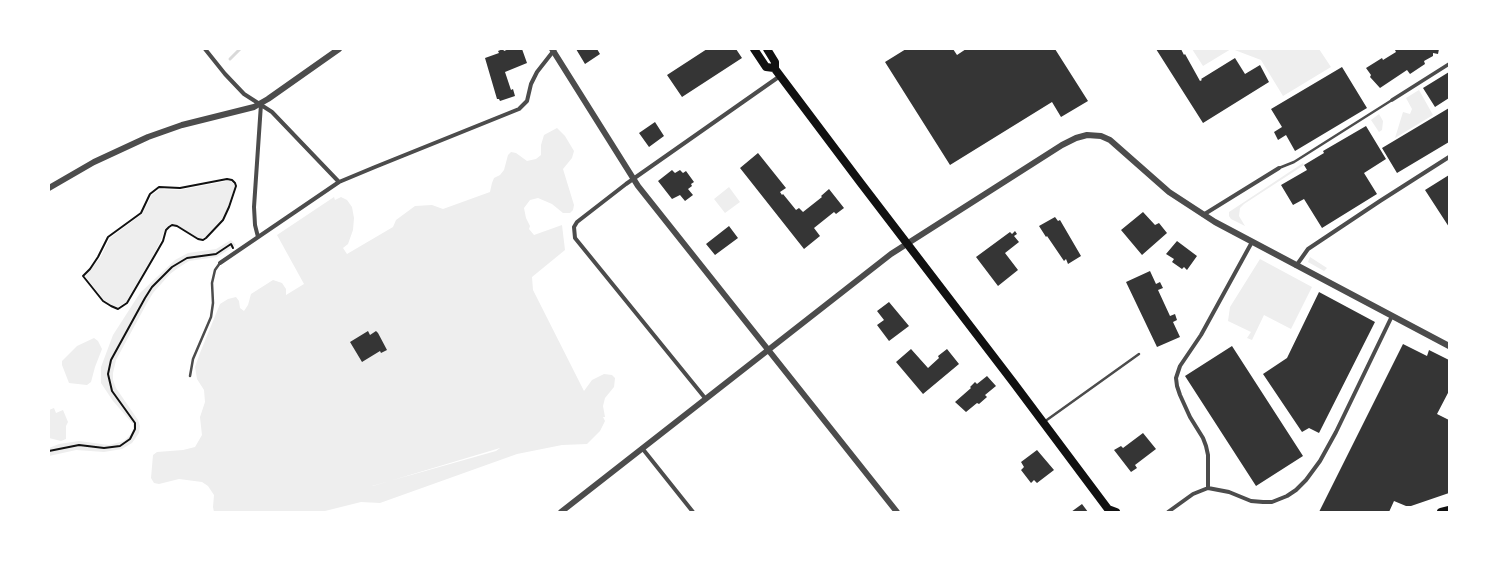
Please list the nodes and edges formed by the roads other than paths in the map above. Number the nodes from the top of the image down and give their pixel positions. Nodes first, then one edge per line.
1 (205, 49) edge
2 (339, 49) edge
3 (754, 49) edge
4 (767, 49) edge
5 (554, 50) edge
6 (1449, 64) edge
7 (774, 68) junction
8 (780, 76) junction
9 (1392, 100) joint
10 (261, 104) junction
11 (1449, 157) edge
12 (1279, 168) joint
13 (633, 179) junction
14 (339, 182) junction
15 (49, 188) edge
16 (1203, 215) junction
17 (258, 237) junction
18 (1252, 242) junction
19 (907, 243) junction
20 (220, 263) joint
21 (1296, 266) junction
22 (1392, 316) junction
23 (1449, 346) edge
24 (768, 349) junction
25 (1139, 354) dead end
26 (190, 376) dead end
27 (705, 398) junction
28 (1043, 422) junction
29 (642, 448) junction
30 (1208, 488) junction
31 (1449, 510) edge
32 (1111, 511) edge
33 (561, 512) edge
34 (693, 512) edge
35 (897, 512) edge
36 (1168, 512) edge
37 (1441, 512) edge

1 - 10 street
2 - 10 street
3 - 7 main road
4 - 7 main road
5 - 13 street
5 - 14 street
6 - 9 street
7 - 8 main road
8 - 13 street
8 - 19 main road
9 - 12 lane
10 - 14 street
10 - 15 street
10 - 17 street
11 - 21 street
12 - 16 street
13 - 24 street
13 - 27 street
14 - 17 street
16 - 18 street
16 - 19 street
17 - 20 street
18 - 21 street
18 - 30 street
19 - 24 street
19 - 28 main road
20 - 26 lane
21 - 22 street
22 - 23 street
22 - 30 street
24 - 27 street
24 - 35 street
25 - 28 lane
27 - 29 street
28 - 32 main road
29 - 33 street
29 - 34 street
30 - 36 street
31 - 37 main road

